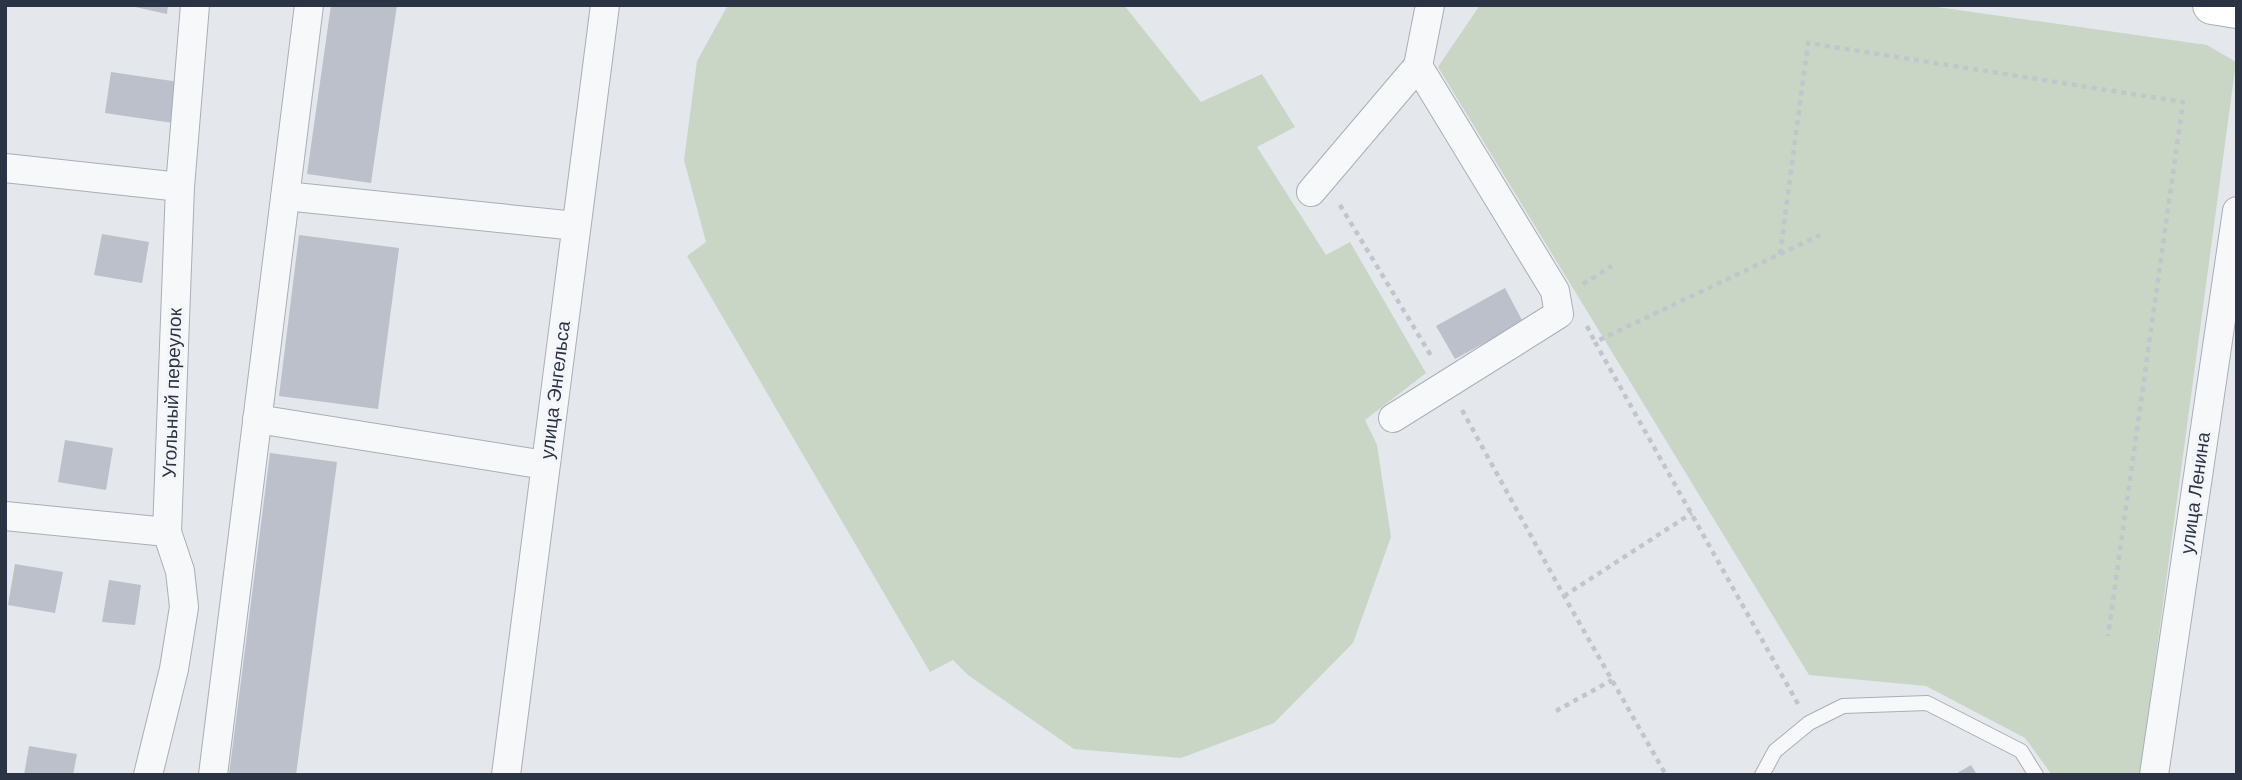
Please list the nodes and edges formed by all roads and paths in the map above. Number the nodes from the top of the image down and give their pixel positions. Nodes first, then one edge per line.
1 (195, 5) edge
2 (309, 5) edge
3 (605, 5) edge
4 (1430, 5) edge
5 (2212, 5) edge
6 (2237, 9) edge
7 (1418, 66) junction
8 (5, 168) edge
9 (1317, 185) joint
10 (180, 187) junction
11 (285, 196) junction
12 (2237, 211) edge
13 (576, 226) junction
14 (1820, 235) dead end
15 (1780, 254) junction
16 (1448, 383) junction
17 (1393, 418) dead end
18 (257, 419) junction
19 (545, 465) junction
20 (1692, 513) junction
21 (5, 516) edge
22 (167, 532) junction
23 (1564, 596) junction
24 (2108, 636) dead end
25 (1612, 680) junction
26 (1556, 711) dead end
27 (1809, 723) junction
28 (148, 775) edge
29 (213, 775) edge
30 (506, 775) edge
31 (1666, 775) edge
32 (1762, 775) edge
33 (2036, 775) edge
34 (2154, 775) edge

1 - 10 street, Угольный переулок
2 - 11 street
3 - 13 street, улица Энгельса
4 - 7 street
5 - 6 street
7 - 9 street
7 - 16 street
8 - 10 street
9 - 16 path
10 - 22 street, Угольный переулок
11 - 13 street
11 - 18 street
12 - 34 street, улица Ленина
13 - 19 street, улица Энгельса
14 - 15 path
15 - 20 path
15 - 24 path
16 - 17 street
16 - 23 path
18 - 19 street
18 - 29 street
19 - 30 street, улица Энгельса
20 - 23 path
20 - 27 path
21 - 22 street
22 - 28 street, Угольный переулок
23 - 25 path
25 - 26 path
25 - 31 path
27 - 32 lane
27 - 33 lane

